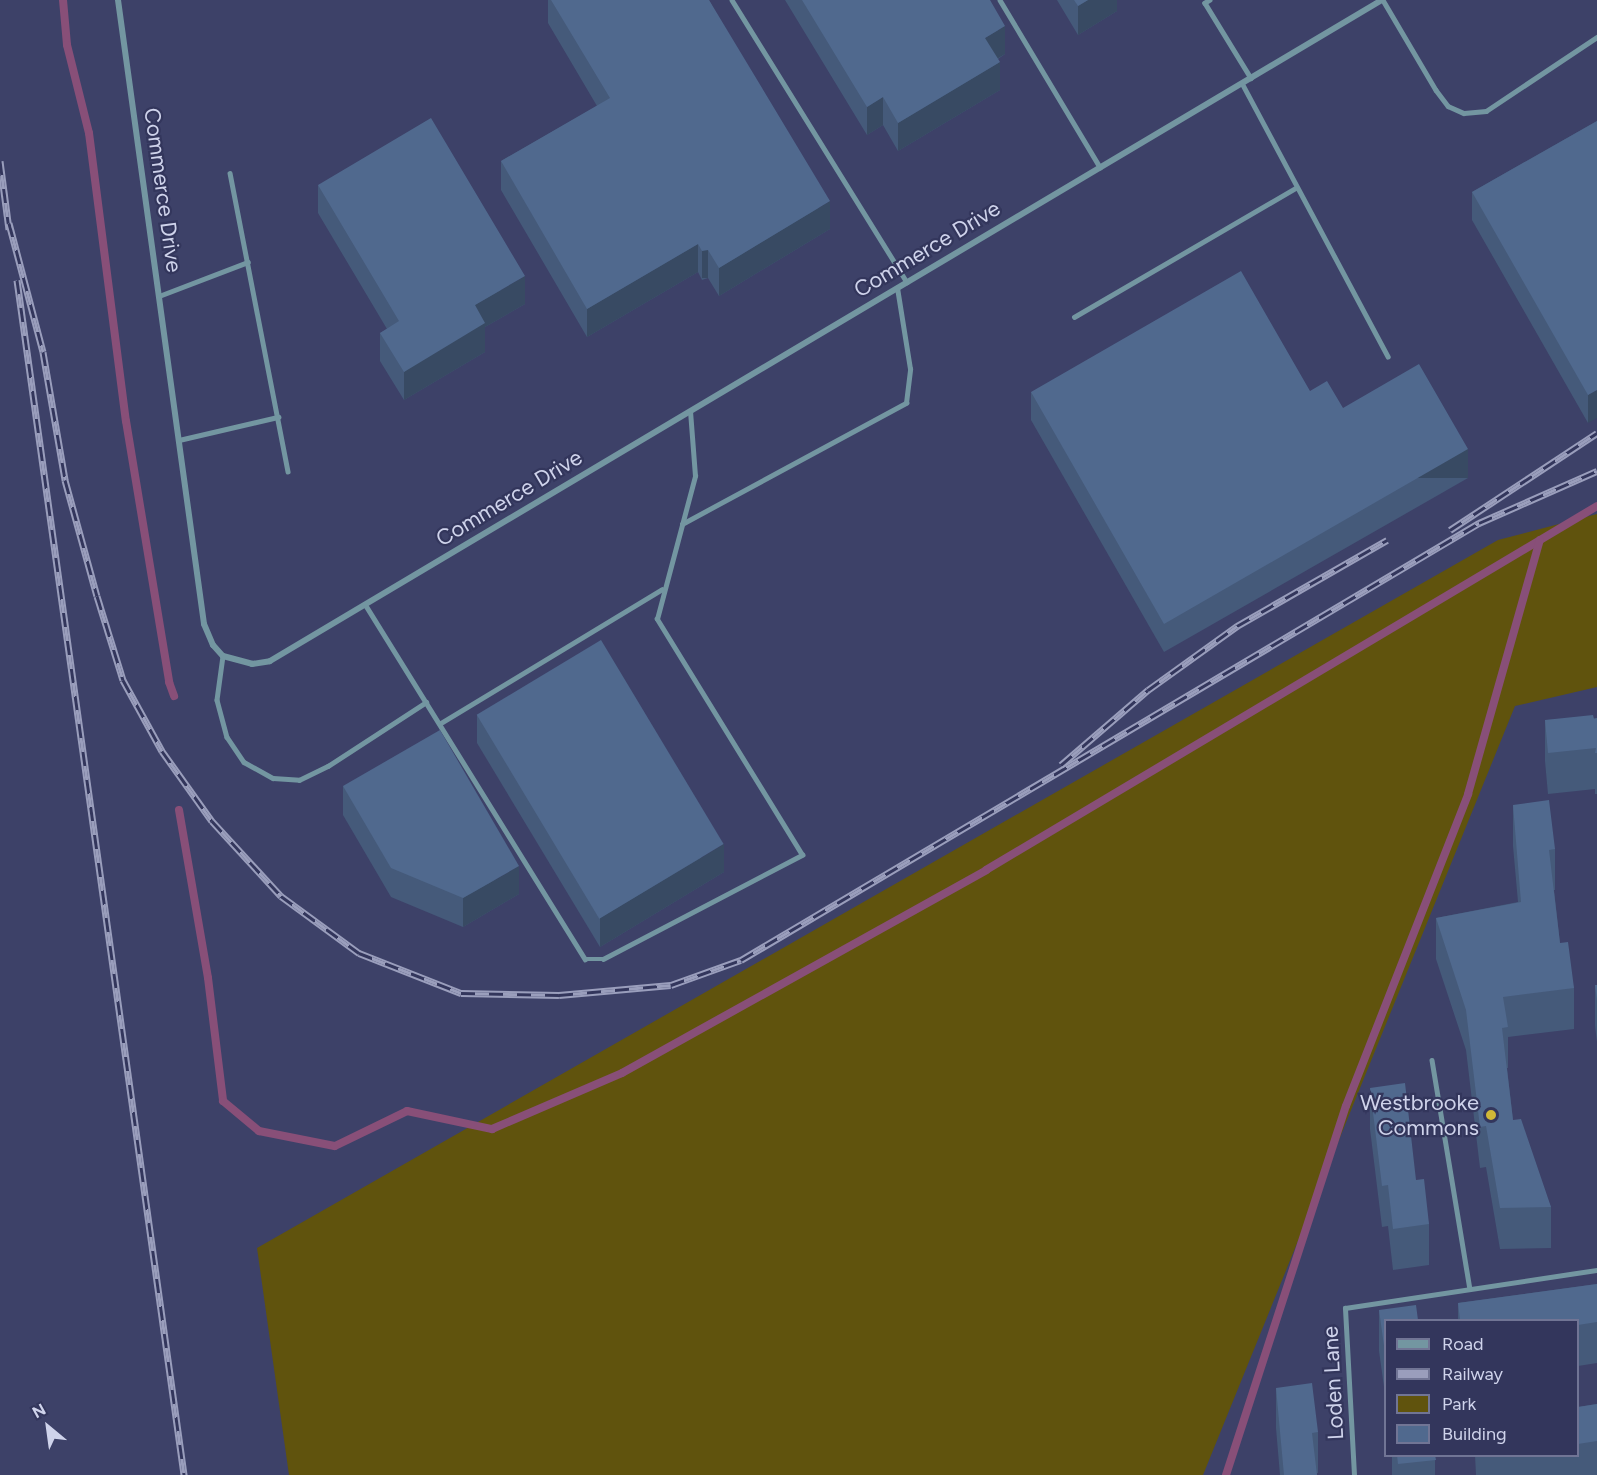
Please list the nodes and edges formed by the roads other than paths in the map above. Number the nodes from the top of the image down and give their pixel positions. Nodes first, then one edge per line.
1 (118, 0) edge
2 (732, 0) edge
3 (1000, 0) edge
4 (1382, 0) edge
5 (1206, 1) edge
6 (1597, 37) edge
7 (1251, 78) junction
8 (1242, 83) junction
9 (1100, 167) junction
10 (230, 173) dead end
11 (1296, 188) junction
12 (248, 262) junction
13 (907, 282) junction
14 (897, 288) junction
15 (159, 296) junction
16 (1074, 317) dead end
17 (1388, 356) dead end
18 (690, 411) junction
19 (278, 417) junction
20 (179, 440) junction
21 (288, 471) dead end
22 (682, 524) junction
23 (662, 589) junction
24 (365, 604) junction
25 (224, 656) junction
26 (426, 702) junction
27 (441, 723) junction
28 (1432, 1060) dead end
29 (1597, 1270) edge
30 (1470, 1289) junction
31 (1354, 1475) edge

1 - 15 street, Commerce Drive
2 - 13 lane
3 - 9 lane
4 - 6 lane
4 - 7 street, Commerce Drive
5 - 7 lane
7 - 8 street, Commerce Drive
8 - 9 street, Commerce Drive
8 - 11 lane
9 - 13 street, Commerce Drive
10 - 12 lane
11 - 16 lane
11 - 17 lane
12 - 15 lane
12 - 19 lane
13 - 14 street, Commerce Drive
14 - 18 street, Commerce Drive
14 - 22 lane
15 - 20 street, Commerce Drive
18 - 22 lane
18 - 24 street, Commerce Drive
19 - 20 lane
19 - 21 lane
20 - 25 street, Commerce Drive
22 - 23 lane
23 - 27 lane
23 - 27 lane
24 - 25 street, Commerce Drive
24 - 26 lane
25 - 26 lane
26 - 27 lane
28 - 30 lane
29 - 30 lane, Loden Lane
30 - 31 lane, Loden Lane

